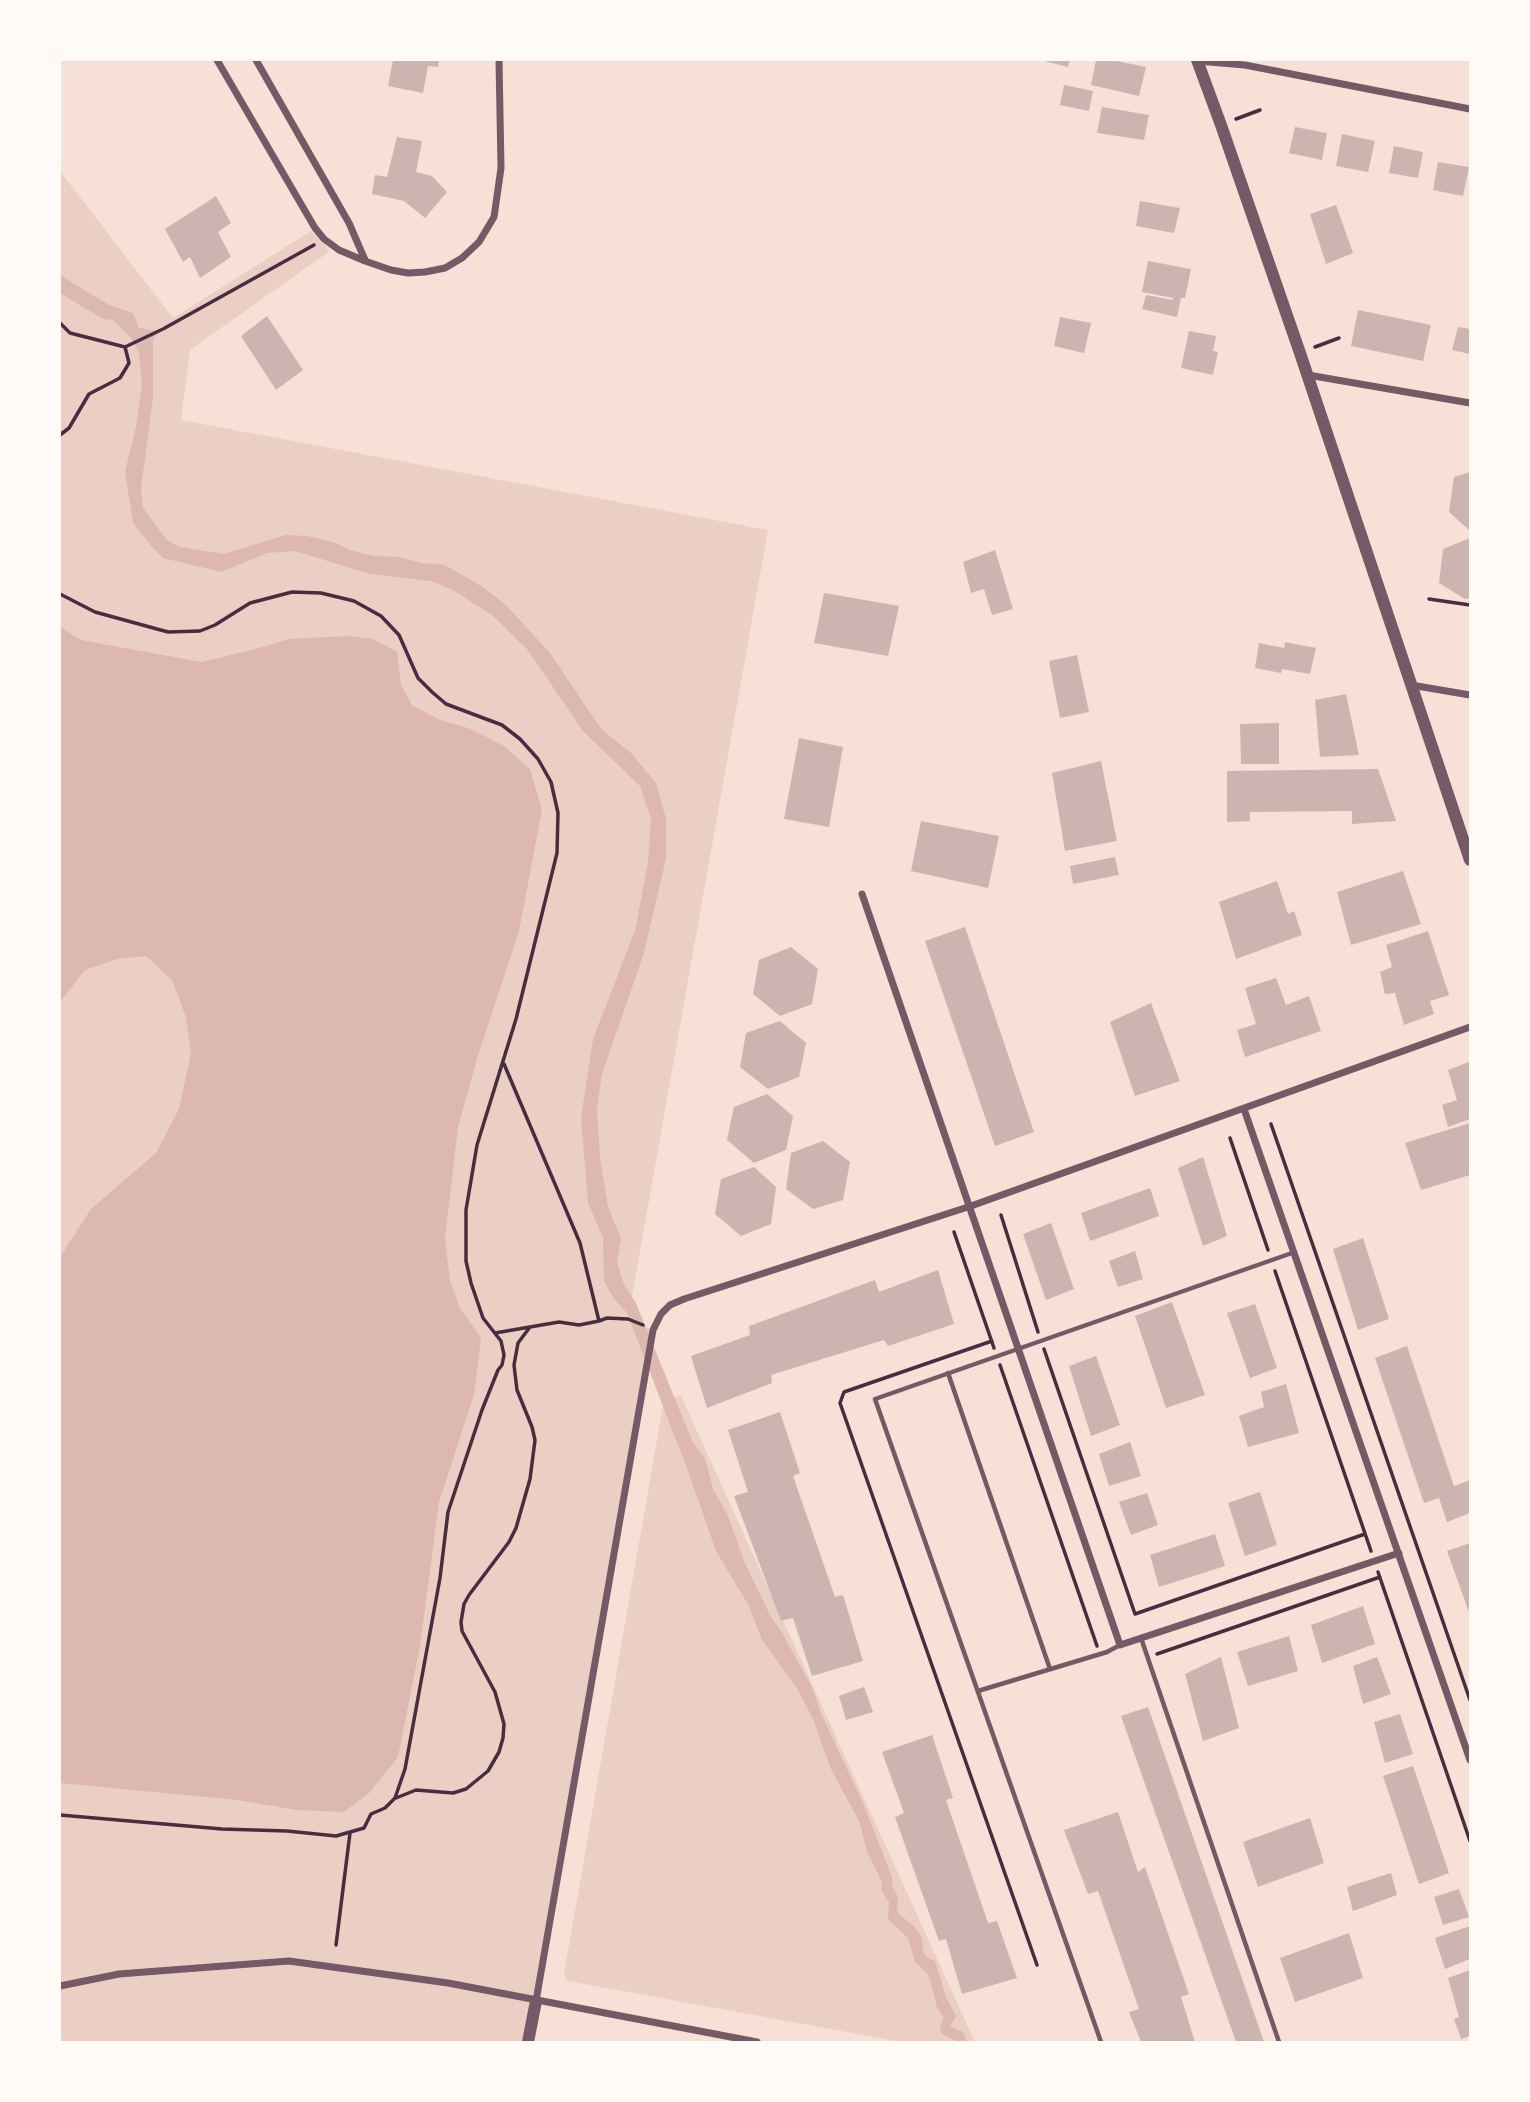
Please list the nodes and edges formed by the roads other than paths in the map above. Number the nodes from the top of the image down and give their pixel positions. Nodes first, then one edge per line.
1 (218, 60) edge
2 (256, 60) edge
3 (499, 60) edge
4 (1197, 60) edge
5 (1471, 109) edge
6 (365, 261) junction
7 (1307, 375) junction
8 (1471, 403) edge
9 (1410, 685) junction
10 (1471, 695) edge
11 (1471, 860) edge
12 (862, 894) dead end
13 (1471, 1027) edge
14 (1244, 1109) junction
15 (971, 1206) junction
16 (1293, 1253) junction
17 (1019, 1349) junction
18 (948, 1373) junction
19 (1399, 1553) junction
20 (1141, 1638) junction
21 (1120, 1645) junction
22 (1050, 1669) junction
23 (978, 1690) junction
24 (1471, 1760) edge
25 (60, 1986) edge
26 (536, 2001) junction
27 (528, 2042) edge
28 (757, 2042) edge
29 (1101, 2042) edge
30 (1279, 2042) edge

1 - 6 street
2 - 6 street
3 - 6 street
4 - 5 street
4 - 7 street
7 - 8 street
7 - 9 street
9 - 10 street
9 - 11 street
12 - 15 street
13 - 14 street
14 - 15 street
14 - 16 street
15 - 17 street
15 - 26 street
16 - 17 lane
16 - 19 street
17 - 18 lane
17 - 21 street
18 - 22 lane
18 - 23 lane
19 - 20 street
19 - 24 street
20 - 21 street
20 - 30 lane
21 - 22 lane
22 - 23 lane
23 - 29 lane
25 - 26 street
26 - 27 street
26 - 28 street

